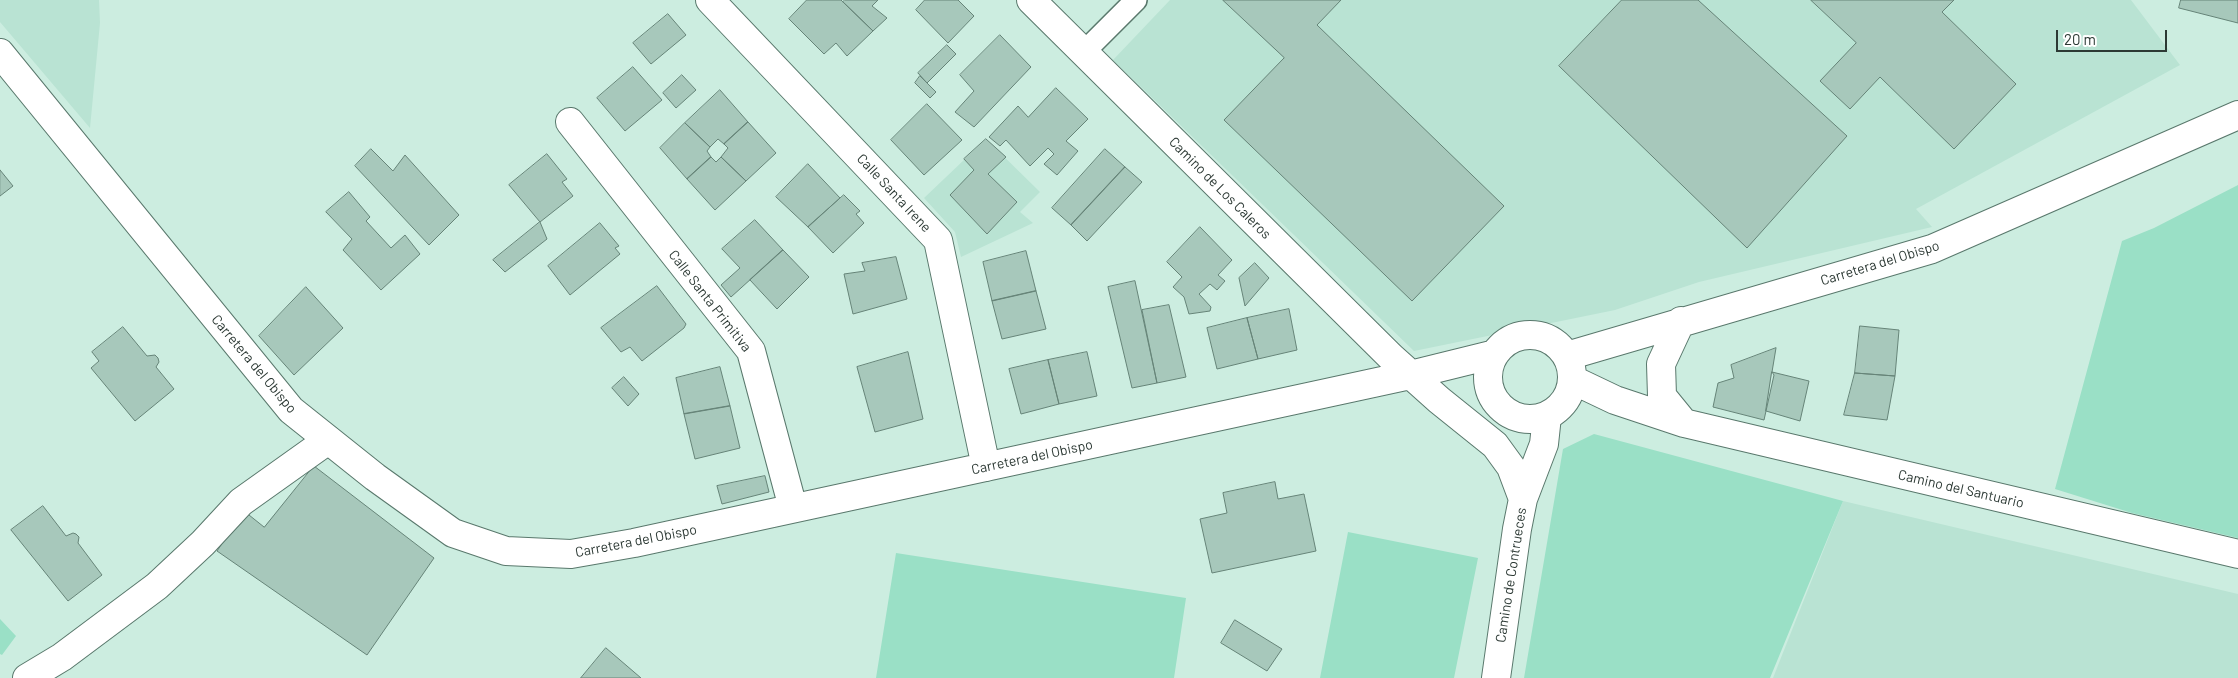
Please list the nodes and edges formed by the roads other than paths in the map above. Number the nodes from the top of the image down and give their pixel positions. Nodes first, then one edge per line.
1 (710, 0) edge
2 (1031, 0) edge
3 (1136, 0) edge
4 (0, 53) edge
5 (1083, 53) junction
6 (2238, 115) edge
7 (570, 122) dead end
8 (1681, 321) junction
9 (1495, 354) junction
10 (1570, 368) junction
11 (1410, 375) junction
12 (1439, 400) junction
13 (1497, 404) junction
14 (1547, 416) junction
15 (1684, 423) junction
16 (328, 440) junction
17 (1495, 445) junction
18 (986, 468) junction
19 (1523, 499) junction
20 (793, 508) junction
21 (2238, 554) edge
22 (27, 678) edge
23 (1496, 678) edge

1 - 18 street, Calle Santa Irene
2 - 5 street, Camino de Los Caleros
3 - 5 lane
4 - 16 street, Carretera del Obispo
5 - 11 street, Camino de Los Caleros
6 - 8 street, Carretera del Obispo
7 - 20 street, Calle Santa Primitiva
8 - 10 street, Carretera del Obispo
8 - 15 street
9 - 10 street
9 - 11 street, Carretera del Obispo
9 - 13 street
10 - 14 street
10 - 15 street, Camino del Santuario
11 - 12 street
11 - 18 street, Carretera del Obispo
12 - 13 street
12 - 17 street
13 - 14 street
13 - 17 street
14 - 19 street, Camino de Contrueces
15 - 21 street, Camino del Santuario
16 - 20 street, Carretera del Obispo
16 - 22 street
17 - 19 street
18 - 20 street, Carretera del Obispo
19 - 23 street, Camino de Contrueces

